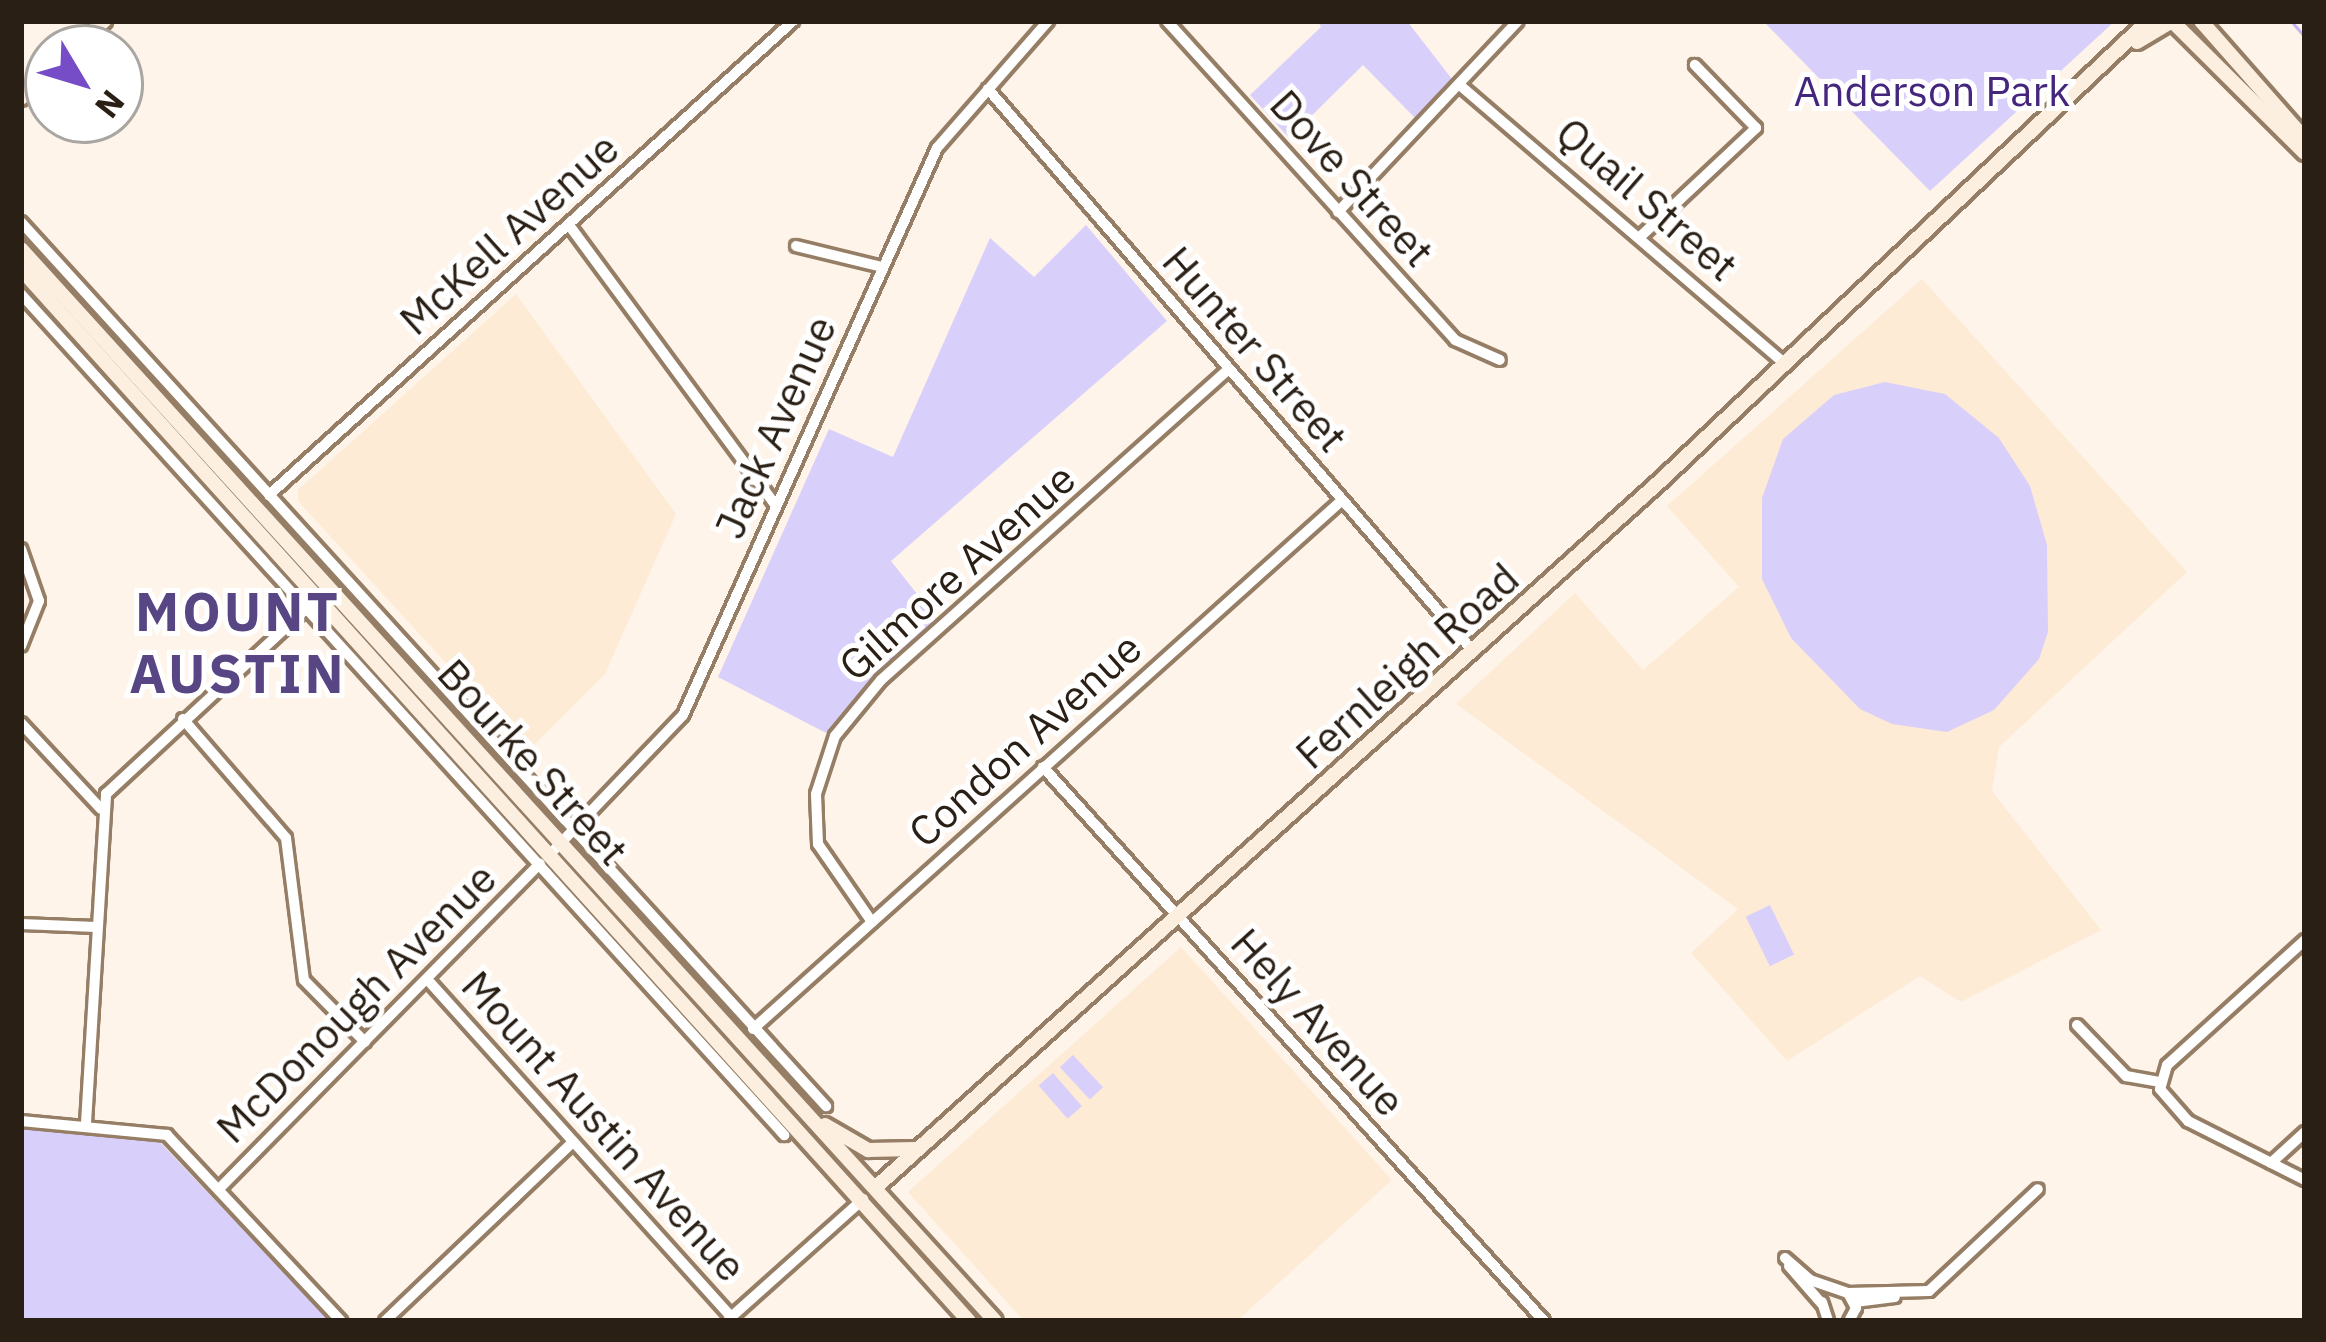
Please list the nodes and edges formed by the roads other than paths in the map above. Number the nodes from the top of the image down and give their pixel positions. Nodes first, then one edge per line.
1 (793, 21) edge
2 (1048, 21) edge
3 (1168, 21) edge
4 (1519, 21) edge
5 (2148, 21) edge
6 (2201, 21) edge
7 (2173, 22) edge
8 (2124, 51) junction
9 (1695, 64) dead end
10 (1462, 87) junction
11 (988, 89) junction
12 (2305, 139) edge
13 (2305, 153) edge
14 (1338, 212) junction
15 (21, 222) edge
16 (569, 225) junction
17 (1640, 236) junction
18 (796, 246) dead end
19 (21, 249) edge
20 (882, 267) junction
21 (21, 269) edge
22 (21, 294) edge
23 (1500, 360) dead end
24 (1786, 365) junction
25 (1228, 370) junction
26 (269, 495) junction
27 (1342, 501) junction
28 (776, 506) junction
29 (21, 549) edge
30 (324, 592) junction
31 (304, 610) junction
32 (21, 646) edge
33 (1473, 651) junction
34 (183, 719) junction
35 (21, 722) edge
36 (1043, 767) junction
37 (101, 808) junction
38 (574, 829) junction
39 (556, 847) junction
40 (540, 864) junction
41 (1178, 917) junction
42 (872, 922) junction
43 (21, 925) edge
44 (96, 926) junction
45 (2305, 940) edge
46 (427, 979) junction
47 (2077, 1025) dead end
48 (753, 1029) junction
49 (724, 1040) junction
50 (365, 1042) junction
51 (710, 1052) junction
52 (777, 1081) junction
53 (2160, 1082) junction
54 (826, 1106) dead end
55 (21, 1120) edge
56 (86, 1123) junction
57 (2305, 1132) edge
58 (784, 1136) dead end
59 (573, 1142) junction
60 (925, 1144) junction
61 (2271, 1162) junction
62 (2305, 1180) edge
63 (875, 1188) junction
64 (219, 1189) junction
65 (2038, 1189) dead end
66 (861, 1201) junction
67 (1832, 1292) junction
68 (1853, 1310) edge
69 (1823, 1315) edge
70 (729, 1319) edge
71 (341, 1321) edge
72 (385, 1321) edge
73 (970, 1321) edge
74 (995, 1321) edge
75 (1544, 1321) edge

1 - 16 street, McKell Avenue
2 - 11 street, Jack Avenue
3 - 14 street, Dove Street
4 - 10 street
5 - 8 main road, Fernleigh Road
6 - 12 main road
7 - 8 main road, Fernleigh Road
7 - 13 main road
8 - 24 main road, Fernleigh Road
9 - 17 street
10 - 14 street
10 - 17 street, Quail Street
11 - 20 street, Jack Avenue
11 - 25 street, Hunter Street
14 - 23 street, Dove Street
15 - 26 street, Bourke Street
16 - 26 street, McKell Avenue
16 - 28 street
17 - 24 street, Quail Street
18 - 20 street
19 - 30 main road, Bourke Street
20 - 28 street, Jack Avenue
21 - 30 main road, Bourke Street
22 - 31 street, Bourke Street
24 - 33 main road, Fernleigh Road
25 - 27 street, Hunter Street
25 - 42 street, Gilmore Avenue
26 - 38 street, Bourke Street
27 - 33 street, Hunter Street
27 - 36 street, Condon Avenue
28 - 38 street, Jack Avenue
29 - 32 street
30 - 31 street
30 - 39 main road, Bourke Street
31 - 34 street
31 - 40 street, Bourke Street
33 - 41 main road, Fernleigh Road
34 - 37 street
34 - 50 street
35 - 37 street
36 - 41 street, Hely Avenue
36 - 42 street, Condon Avenue
37 - 44 street
38 - 39 street, Jack Avenue
38 - 48 street, Bourke Street
39 - 49 main road, Bourke Street
39 - 52 main road, Bourke Street
40 - 46 street, McDonough Avenue
40 - 51 street, Bourke Street
41 - 60 main road, Fernleigh Road
41 - 75 street, Hely Avenue
42 - 48 street, Condon Avenue
43 - 44 street
44 - 56 street
45 - 53 street
46 - 50 street, McDonough Avenue
46 - 59 street, Mount Austin Avenue
47 - 53 street
48 - 54 street, Bourke Street
49 - 51 street
49 - 66 main road, Bourke Street
50 - 64 street, McDonough Avenue
51 - 58 street, Bourke Street
52 - 60 main road
52 - 63 main road, Bourke Street
53 - 61 street
55 - 56 street
56 - 64 street
57 - 61 street
59 - 70 street, Mount Austin Avenue
59 - 72 street
60 - 63 main road, Fernleigh Road
61 - 62 street
63 - 66 street, Fernleigh Road
63 - 74 main road, Bourke Street
64 - 71 street
65 - 68 street
66 - 70 street, Fernleigh Road
66 - 73 main road, Bourke Street
67 - 68 street
67 - 69 street
67 - 69 street

